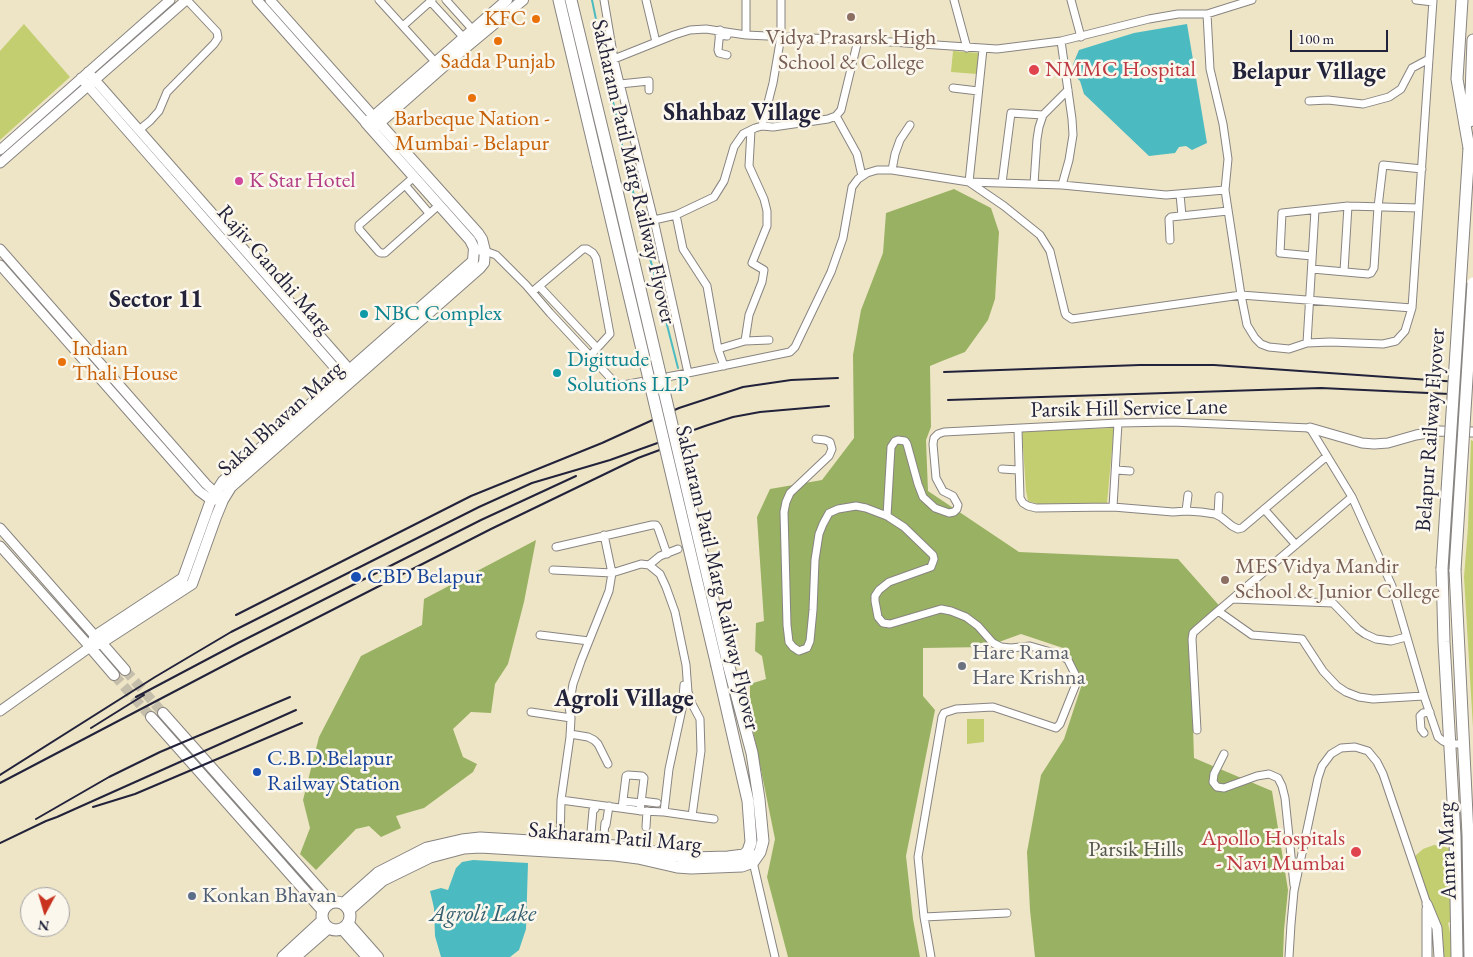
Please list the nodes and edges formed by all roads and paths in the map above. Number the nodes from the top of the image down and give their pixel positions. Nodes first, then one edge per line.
1 (170, 0) edge
2 (186, 0) edge
3 (257, 0) edge
4 (270, 0) edge
5 (379, 0) edge
6 (447, 0) edge
7 (507, 0) edge
8 (523, 0) edge
9 (559, 0) edge
10 (604, 0) edge
11 (646, 0) edge
12 (746, 0) edge
13 (781, 0) edge
14 (954, 0) edge
15 (1071, 0) edge
16 (1252, 0) edge
17 (1416, 0) edge
18 (1462, 0) edge
19 (431, 1) edge
20 (1433, 1) edge
21 (1233, 3) edge
22 (569, 7) edge
23 (1207, 14) junction
24 (403, 26) junction
25 (474, 29) junction
26 (720, 33) junction
27 (746, 34) junction
28 (728, 36) dead end
29 (781, 36) junction
30 (1081, 37) junction
31 (464, 38) junction
32 (858, 40) junction
33 (1473, 40) edge
34 (1061, 41) junction
35 (656, 42) junction
36 (967, 48) junction
37 (982, 49) junction
38 (727, 55) dead end
39 (614, 59) junction
40 (1429, 59) junction
41 (438, 66) junction
42 (85, 75) junction
43 (92, 83) junction
44 (620, 84) junction
45 (953, 88) dead end
46 (649, 90) dead end
47 (1068, 90) junction
48 (978, 91) junction
49 (1309, 102) dead end
50 (1043, 115) junction
51 (836, 116) junction
52 (373, 123) junction
53 (910, 125) dead end
54 (762, 126) junction
55 (139, 130) junction
56 (751, 130) junction
57 (1469, 148) junction
58 (0, 150) edge
59 (0, 163) edge
60 (1422, 169) junction
61 (892, 170) junction
62 (862, 176) junction
63 (414, 177) junction
64 (969, 182) junction
65 (1002, 183) junction
66 (1034, 184) junction
67 (405, 185) junction
68 (1062, 185) junction
69 (1226, 190) junction
70 (1180, 194) junction
71 (439, 205) junction
72 (1348, 206) junction
73 (1378, 207) junction
74 (1419, 208) junction
75 (1315, 210) junction
76 (1228, 211) junction
77 (429, 213) junction
78 (676, 214) junction
79 (1182, 216) junction
80 (654, 220) junction
81 (1170, 240) dead end
82 (0, 249) edge
83 (474, 251) junction
84 (486, 251) junction
85 (1312, 256) junction
86 (0, 265) edge
87 (1312, 269) junction
88 (1344, 271) junction
89 (1473, 283) edge
90 (539, 286) junction
91 (532, 292) junction
92 (276, 293) junction
93 (1241, 295) junction
94 (1310, 300) junction
95 (1412, 308) junction
96 (770, 340) dead end
97 (745, 341) junction
98 (1307, 344) junction
99 (597, 348) junction
100 (718, 349) junction
101 (590, 356) junction
102 (724, 366) junction
103 (688, 373) junction
104 (348, 375) junction
105 (1118, 423) junction
106 (1310, 428) junction
107 (1018, 429) junction
108 (1473, 432) edge
109 (816, 439) dead end
110 (1327, 456) junction
111 (1002, 469) dead end
112 (1018, 470) junction
113 (1116, 470) junction
114 (1130, 472) dead end
115 (1188, 495) dead end
116 (214, 496) junction
117 (1219, 496) dead end
118 (1352, 497) junction
119 (223, 500) junction
120 (1113, 507) junction
121 (1264, 509) junction
122 (1186, 511) junction
123 (1218, 515) junction
124 (887, 516) junction
125 (0, 528) edge
126 (604, 535) junction
127 (1296, 545) junction
128 (0, 546) edge
129 (556, 547) dead end
130 (678, 549) dead end
131 (667, 554) junction
132 (649, 565) junction
133 (552, 570) dead end
134 (612, 573) junction
135 (1233, 599) junction
136 (1218, 611) junction
137 (540, 635) dead end
138 (1406, 636) junction
139 (98, 639) junction
140 (589, 641) junction
141 (90, 647) junction
142 (686, 665) junction
143 (723, 665) junction
144 (125, 670) tunnel mouth
145 (114, 675) tunnel mouth
146 (1424, 696) junction
147 (0, 711) edge
148 (531, 712) dead end
149 (1430, 712) junction
150 (163, 713) tunnel mouth
151 (151, 717) tunnel mouth
152 (571, 718) junction
153 (1197, 730) dead end
154 (1424, 733) dead end
155 (570, 734) junction
156 (1450, 744) junction
157 (1463, 744) junction
158 (1224, 754) dead end
159 (608, 764) dead end
160 (742, 773) joint
161 (561, 800) junction
162 (657, 803) dead end
163 (623, 805) junction
164 (609, 806) junction
165 (642, 806) junction
166 (595, 809) dead end
167 (664, 812) junction
168 (692, 816) junction
169 (714, 819) dead end
170 (646, 827) dead end
171 (590, 844) junction
172 (603, 845) junction
173 (560, 847) junction
174 (753, 862) junction
175 (1294, 892) junction
176 (1427, 904) junction
177 (346, 907) junction
178 (1007, 913) dead end
179 (1470, 915) junction
180 (326, 916) junction
181 (924, 917) junction
182 (345, 926) junction
183 (1473, 927) edge
184 (283, 957) edge
185 (295, 957) edge
186 (367, 957) edge
187 (378, 957) edge
188 (775, 957) edge
189 (931, 957) edge
190 (1289, 957) edge
191 (1427, 957) edge
192 (1439, 957) edge
193 (1457, 957) edge
194 (1470, 957) edge

1 - 42 street
2 - 43 street
2 - 55 street
3 - 52 street
4 - 52 street
5 - 24 street
6 - 25 street
7 - 25 main road
8 - 41 main road
9 - 22 main road
10 - 39 street
11 - 35 street
12 - 27 street
13 - 29 street
14 - 36 street
15 - 30 street
16 - 21 street
17 - 20 street
18 - 57 main road
19 - 24 street
19 - 31 street
20 - 40 street
21 - 23 street
22 - 143 main road, Sakharam Patil Marg Railway Flyover, bridge
23 - 30 street
23 - 69 street
24 - 41 street
25 - 31 main road
26 - 27 street
26 - 28 street
26 - 35 street
26 - 38 street
27 - 29 street
29 - 32 street
29 - 54 street
30 - 34 street
31 - 41 main road
32 - 36 street
32 - 51 street
33 - 57 main road
34 - 37 street
34 - 47 street
35 - 39 street
36 - 37 street
37 - 48 street
39 - 44 street
40 - 49 street
40 - 60 street
41 - 52 main road
42 - 43 street, Rajiv Gandhi Marg
42 - 58 street
43 - 55 street, Rajiv Gandhi Marg
43 - 59 street
43 - 92 street, Rajiv Gandhi Marg
44 - 46 street
44 - 80 street
45 - 48 street
47 - 50 street
47 - 68 street
48 - 64 street
50 - 65 street
50 - 66 street
51 - 54 street
51 - 62 street
52 - 63 main road
52 - 84 main road
53 - 61 street
54 - 56 street
55 - 92 street, Rajiv Gandhi Marg
56 - 78 street
56 - 97 street
57 - 156 main road, Belapur Railway Flyover, bridge
60 - 73 street
60 - 74 street
61 - 62 street
61 - 64 street
62 - 102 street
63 - 67 street
63 - 71 main road
64 - 65 street
64 - 93 street
65 - 66 street
66 - 68 street
67 - 77 street
67 - 77 street
68 - 70 street
69 - 70 street
69 - 76 street
70 - 79 street
71 - 77 street
71 - 83 main road
72 - 73 street
72 - 75 street
72 - 88 street
73 - 74 street
73 - 88 street
74 - 95 street
75 - 85 street
75 - 85 street
76 - 79 street
76 - 93 street
78 - 80 street
78 - 100 street
79 - 81 street
80 - 103 street
82 - 116 street
83 - 84 street
83 - 104 main road, Sakal Bhavan Marg
84 - 91 street
84 - 104 main road, Sakal Bhavan Marg
85 - 87 street
86 - 116 street
87 - 88 street
87 - 94 street
89 - 157 main road, Belapur Railway Flyover, bridge
90 - 91 street
90 - 99 street
90 - 99 street
91 - 101 street
92 - 104 street, Rajiv Gandhi Marg
93 - 94 street
93 - 98 street
94 - 95 street
94 - 98 street
95 - 98 street
96 - 97 street
97 - 100 street
99 - 101 street
100 - 102 street
101 - 103 street
102 - 103 street
104 - 116 main road, Sakal Bhavan Marg
104 - 119 main road, Sakal Bhavan Marg
105 - 106 street, Parsik Hill Service Lane
105 - 107 street, Parsik Hill Service Lane
105 - 113 street
106 - 108 street
106 - 110 street
107 - 112 street
107 - 124 street, Parsik Hill Service Lane
109 - 124 street
110 - 118 street
110 - 121 street
111 - 112 street
112 - 120 street
113 - 114 street
113 - 120 street
115 - 122 street
116 - 119 street
116 - 139 main road, Sakal Bhavan Marg
117 - 123 street
118 - 127 street
118 - 138 street
119 - 139 main road, Sakal Bhavan Marg
120 - 122 street
121 - 123 street
121 - 127 street
122 - 123 street
124 - 181 street
125 - 139 street
126 - 129 street
126 - 131 street
126 - 134 street
127 - 135 street
128 - 141 street
130 - 131 street
131 - 132 street
132 - 134 street
132 - 142 street
133 - 134 street
134 - 140 street
135 - 136 street
135 - 138 street
136 - 146 street
136 - 153 street
137 - 140 street
138 - 146 street
139 - 141 main road, Sakal Bhavan Marg
139 - 144 main road
140 - 152 street
141 - 145 main road
141 - 147 street
142 - 167 street
142 - 168 street
143 - 160 main road, Sakharam Patil Marg Railway Flyover
143 - 174 main road, Sakharam Patil Marg Railway Flyover
146 - 149 street
148 - 152 street
149 - 154 street
149 - 156 street
150 - 180 main road
151 - 180 main road
152 - 155 street
155 - 159 street
155 - 161 street
156 - 157 street
156 - 193 main road, Amra Marg
157 - 179 main road, Amra Marg
158 - 175 street
160 - 172 main road, Sakharam Patil Marg
161 - 164 street
161 - 173 street
162 - 165 street
163 - 164 street
163 - 165 street
163 - 165 street
164 - 172 street
165 - 167 street
165 - 170 street
166 - 171 street
167 - 168 street
168 - 169 street
171 - 172 main road, Sakharam Patil Marg
171 - 173 main road, Sakharam Patil Marg
173 - 174 main road, Sakharam Patil Marg
173 - 177 main road, Sakharam Patil Marg
174 - 188 street
175 - 176 street
175 - 190 street
176 - 191 street
176 - 192 street
177 - 180 main road
177 - 182 main road
178 - 181 street
179 - 183 main road
179 - 194 main road, Amra Marg
180 - 182 main road
180 - 184 main road
180 - 185 main road
181 - 189 street
182 - 186 main road
182 - 187 main road

